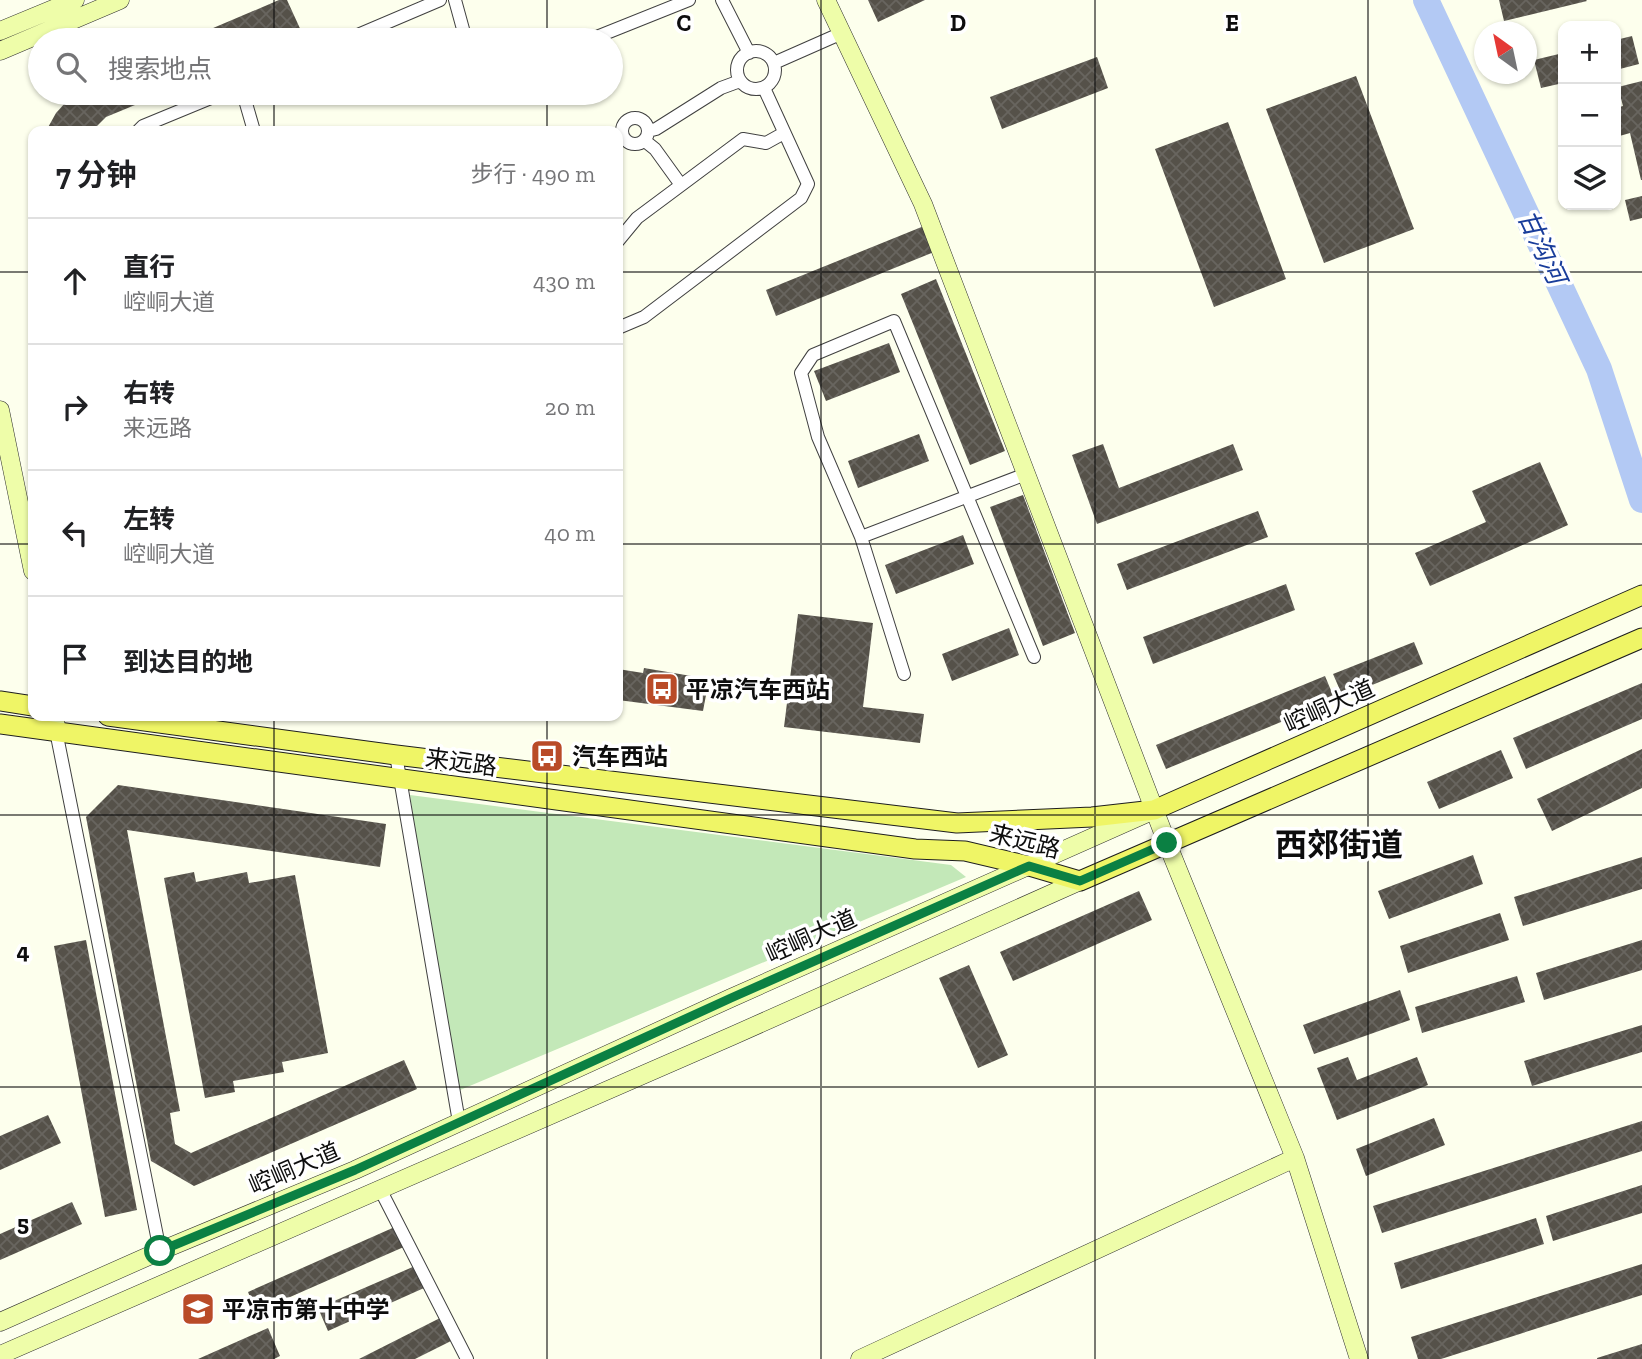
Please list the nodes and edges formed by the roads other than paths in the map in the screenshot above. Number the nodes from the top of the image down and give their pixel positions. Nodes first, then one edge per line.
1 (75, 0) edge
2 (120, 0) edge
3 (440, 0) edge
4 (456, 0) edge
5 (689, 0) edge
6 (722, 0) edge
7 (826, 0) edge
8 (54, 28) edge
9 (374, 28) edge
10 (463, 28) edge
11 (619, 28) edge
12 (0, 31) edge
13 (842, 33) junction
14 (28, 39) edge
15 (0, 51) edge
16 (749, 53) junction
17 (774, 63) junction
18 (740, 81) junction
19 (764, 88) junction
20 (194, 105) edge
21 (246, 105) edge
22 (143, 126) edge
23 (253, 126) edge
24 (623, 126) edge
25 (784, 133) junction
26 (647, 136) junction
27 (623, 145) edge
28 (681, 185) junction
29 (623, 235) edge
30 (623, 326) edge
31 (0, 410) edge
32 (1026, 474) junction
33 (967, 496) junction
34 (861, 537) junction
35 (28, 547) edge
36 (1642, 595) edge
37 (1642, 638) edge
38 (1034, 657) dead end
39 (904, 674) dead end
40 (0, 701) edge
41 (28, 705) edge
42 (145, 721) edge
43 (0, 724) edge
44 (55, 724) edge
45 (396, 755) junction
46 (400, 779) junction
47 (1154, 810) junction
48 (1167, 843) junction
49 (1029, 866) junction
50 (1080, 881) junction
51 (459, 1122) junction
52 (1295, 1158) junction
53 (380, 1189) junction
54 (160, 1251) junction
55 (0, 1322) edge
56 (0, 1354) edge
57 (467, 1359) edge
58 (860, 1359) edge
59 (1359, 1359) edge

1 - 12 main road
2 - 8 main road
3 - 9 street
4 - 10 street
5 - 11 street
6 - 16 street
7 - 13 main road
13 - 17 street
13 - 32 main road
14 - 15 main road
16 - 17 street
16 - 18 street
17 - 19 street
18 - 19 street
18 - 26 street
19 - 25 street
20 - 22 street
21 - 23 street
24 - 26 street
25 - 28 street
25 - 30 street
26 - 27 street
26 - 28 street
28 - 29 street
31 - 35 main road
32 - 33 street
32 - 47 main road
33 - 34 street
33 - 34 street
33 - 38 street
34 - 39 street
36 - 47 main road, 崆峒大道
37 - 48 main road
40 - 41 main road
42 - 45 main road, 来远路
43 - 44 main road, 来远路
44 - 46 main road, 来远路
44 - 54 street
45 - 46 street
45 - 47 main road, 来远路
46 - 49 main road, 来远路
46 - 51 street
47 - 48 main road
47 - 49 main road, 崆峒大道
48 - 50 main road
48 - 52 main road
49 - 50 main road, 来远路
49 - 51 main road, 崆峒大道
50 - 53 main road
51 - 54 main road, 崆峒大道
52 - 58 main road
52 - 59 main road
53 - 56 main road
53 - 57 street
54 - 55 main road, 崆峒大道

